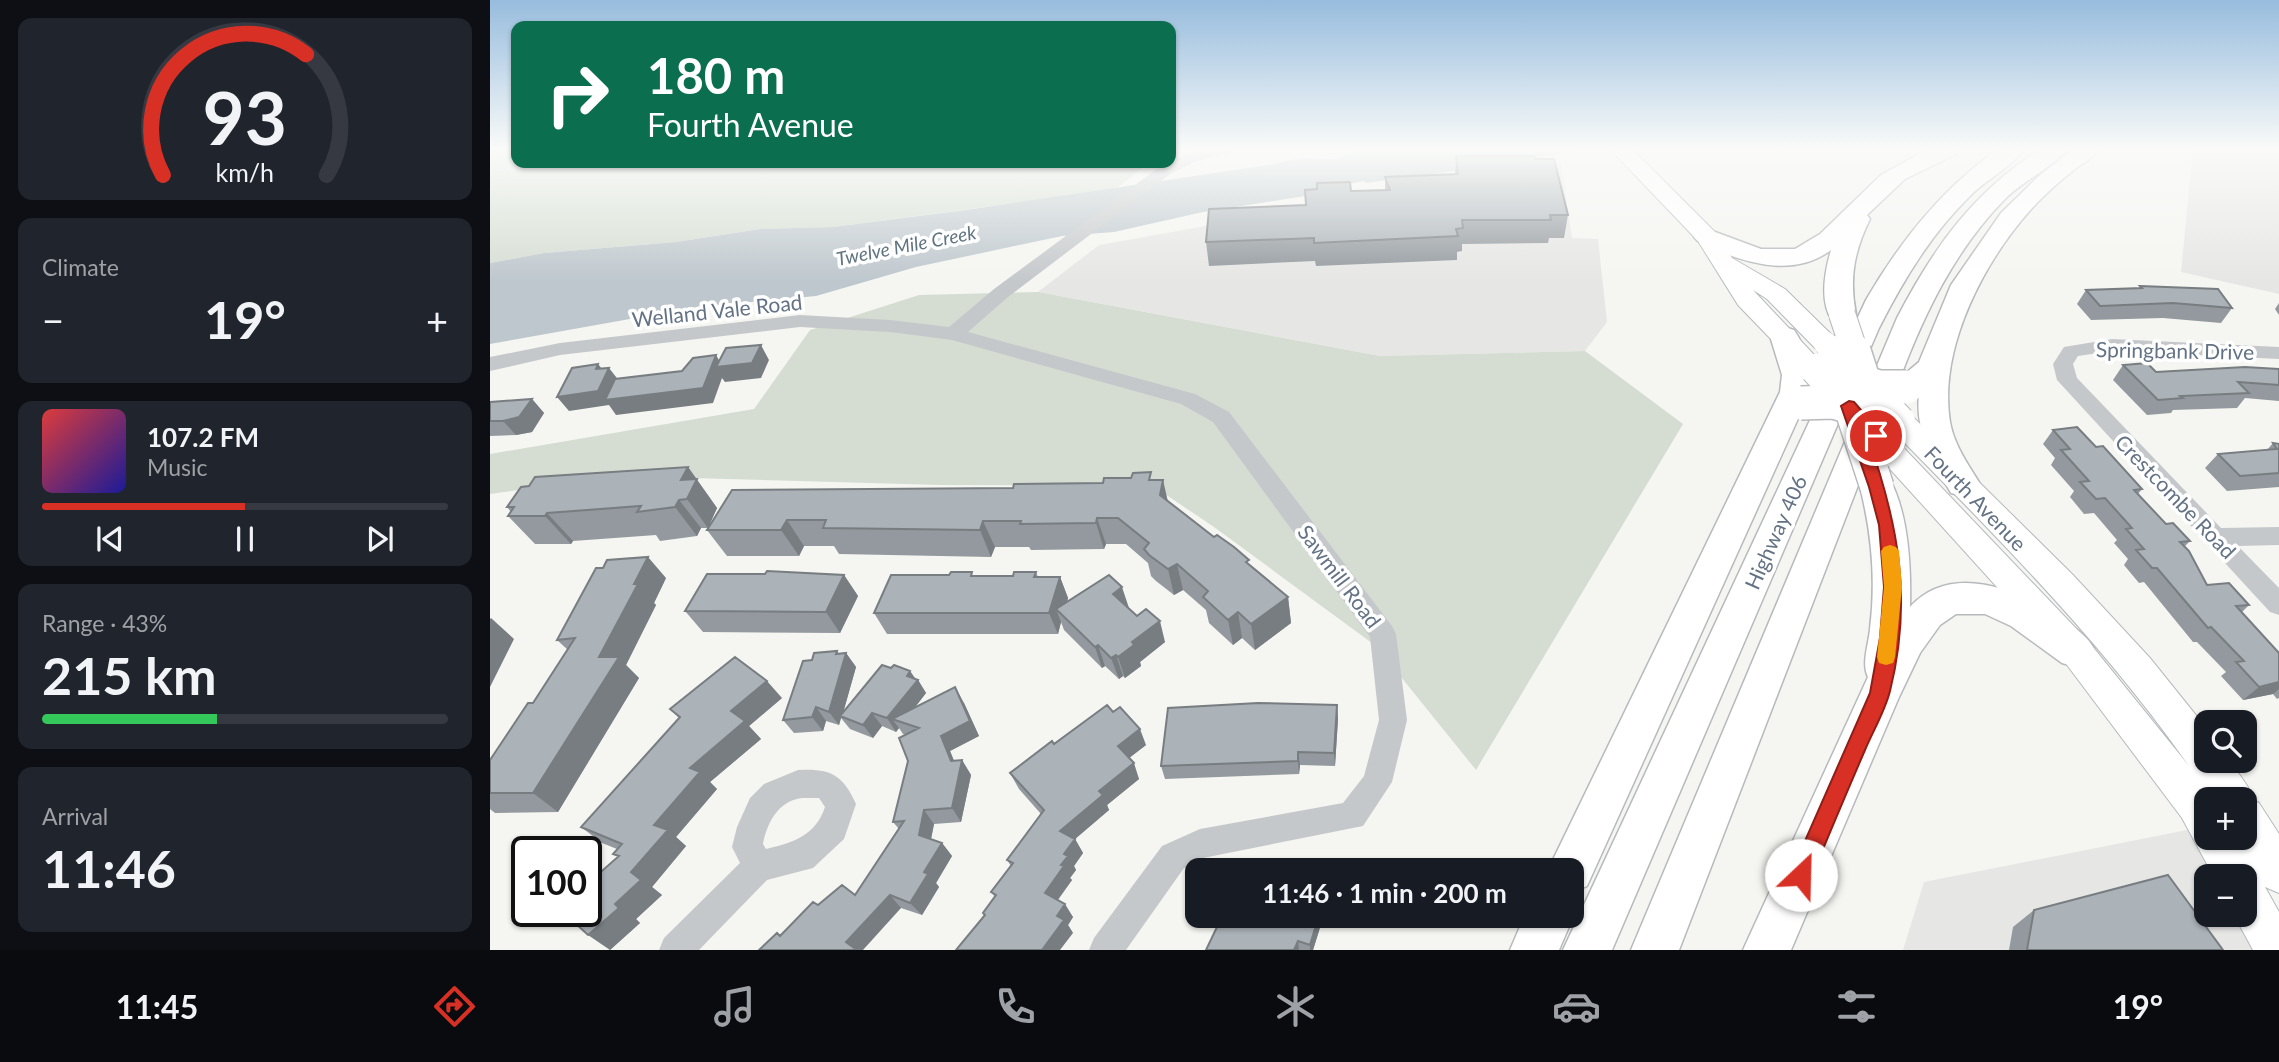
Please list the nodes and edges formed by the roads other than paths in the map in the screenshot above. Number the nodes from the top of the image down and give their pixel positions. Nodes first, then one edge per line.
1 (1134, 193) edge
2 (1661, 193) edge
3 (1876, 193) edge
4 (1956, 193) edge
5 (1999, 193) edge
6 (2034, 193) edge
7 (1869, 199) junction
8 (1707, 237) junction
9 (1723, 260) junction
10 (953, 334) junction
11 (1783, 336) junction
12 (1939, 351) junction
13 (2279, 353) edge
14 (490, 364) edge
15 (2073, 387) joint
16 (1857, 395) junction
17 (1793, 411) junction
18 (1938, 460) joint
19 (1963, 484) junction
20 (2279, 536) edge
21 (2216, 537) junction
22 (2279, 605) edge
23 (2076, 651) junction
24 (1880, 693) junction
25 (2194, 742) edge
26 (2194, 802) edge
27 (2257, 836) edge
28 (1576, 858) edge
29 (759, 866) dead end
30 (2279, 872) edge
31 (2257, 914) edge
32 (1544, 928) edge
33 (676, 950) edge
34 (1106, 950) edge
35 (1534, 950) edge
36 (1587, 950) edge
37 (1655, 950) edge
38 (1766, 950) edge
39 (2277, 950) edge

1 - 10 street
2 - 8 main road, Fourth Avenue
3 - 7 highway
4 - 36 highway, Highway 406
5 - 37 highway, Highway 406
6 - 12 highway
7 - 8 highway
7 - 16 highway, bridge
8 - 9 main road, Fourth Avenue
9 - 11 main road, Fourth Avenue
9 - 16 main road, Fourth Avenue
10 - 14 street, Welland Vale Road
10 - 34 street, Sawmill Road
11 - 16 highway
11 - 17 highway
12 - 16 highway, bridge
12 - 19 highway
13 - 15 street, Springbank Drive
15 - 21 street, Crestcombe Road
16 - 17 highway, bridge
16 - 18 highway
16 - 23 main road, Fourth Avenue
16 - 24 highway, bridge
17 - 28 highway
18 - 19 main road, Fourth Avenue
19 - 25 main road, Fourth Avenue
20 - 21 street
21 - 22 street, Crestcombe Road
23 - 24 highway
23 - 26 main road, Fourth Avenue
24 - 38 highway
27 - 30 main road
29 - 33 street
31 - 39 main road
32 - 35 highway

